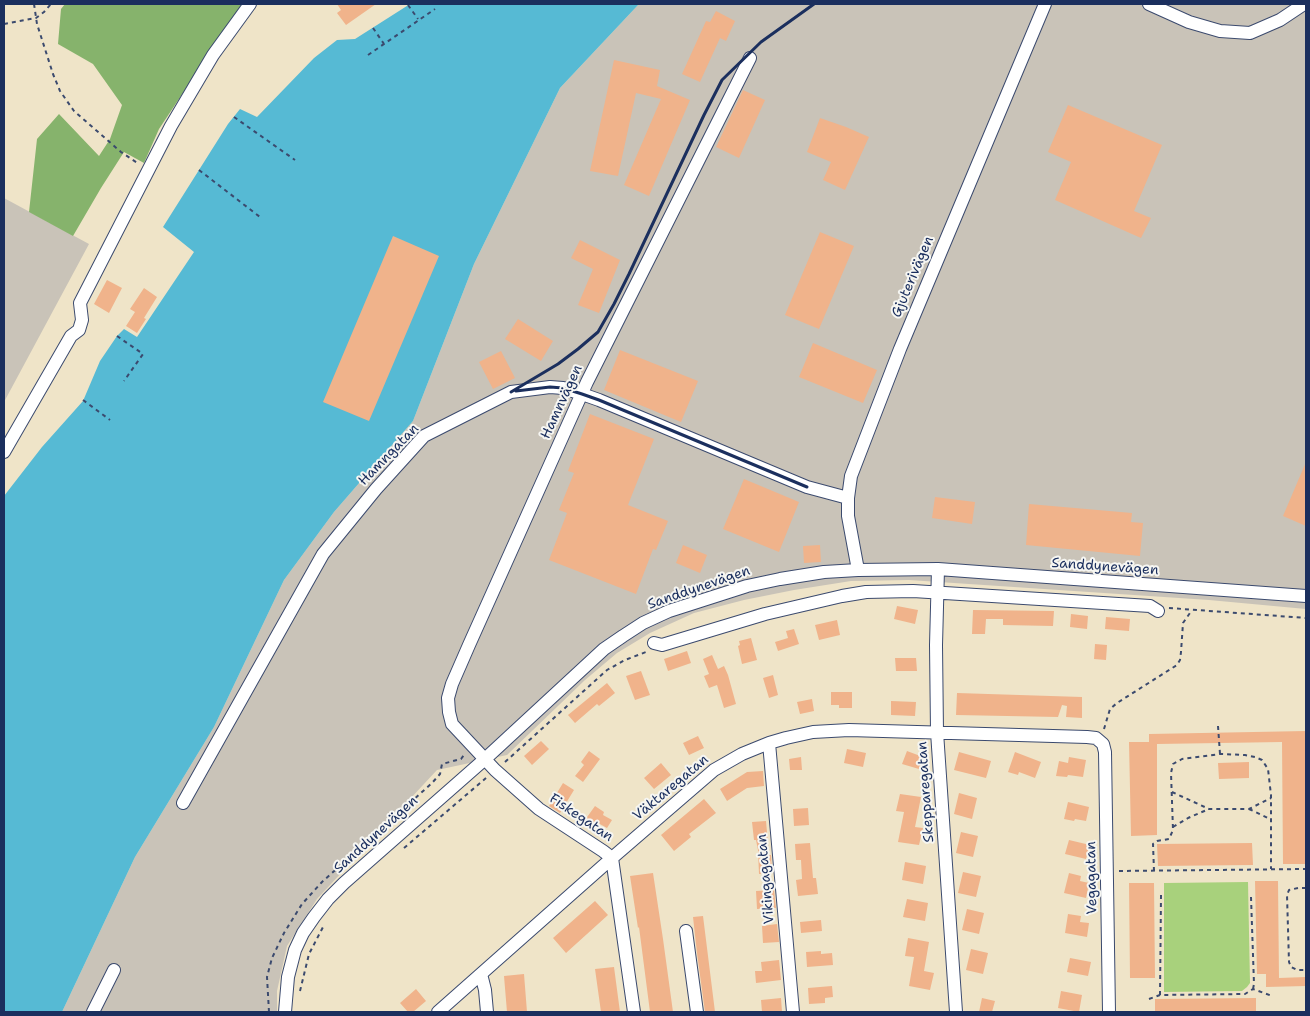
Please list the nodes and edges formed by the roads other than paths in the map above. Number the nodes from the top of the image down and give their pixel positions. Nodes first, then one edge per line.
1 (250, 4) edge
2 (1045, 4) edge
3 (1149, 4) edge
4 (1304, 4) edge
5 (750, 58) dead end
6 (582, 394) junction
7 (4, 452) edge
8 (848, 498) junction
9 (938, 569) junction
10 (858, 570) junction
11 (938, 593) junction
12 (1306, 596) edge
13 (1158, 611) road end
14 (654, 644) road end
15 (937, 732) junction
16 (1101, 742) joint
17 (769, 743) junction
18 (485, 759) junction
19 (183, 803) dead end
20 (612, 858) junction
21 (686, 931) dead end
22 (114, 970) dead end
23 (481, 974) junction
24 (93, 1012) edge
25 (285, 1012) edge
26 (438, 1012) edge
27 (487, 1012) edge
28 (634, 1012) edge
29 (697, 1012) edge
30 (793, 1012) edge
31 (956, 1012) edge
32 (1109, 1012) edge

1 - 7 street
2 - 8 street, Gjuterivägen
3 - 4 street
5 - 6 street, Hamnvägen
6 - 8 street, Hamngatan
6 - 18 street, Hamnvägen
6 - 19 street, Hamngatan
8 - 10 street, Gjuterivägen
9 - 10 street, Sanddynevägen
9 - 11 street, Skepparegatan
9 - 12 street, Sanddynevägen
10 - 18 street, Sanddynevägen
11 - 13 street
11 - 14 street
11 - 15 street, Skepparegatan
15 - 16 street, Väktaregatan
15 - 17 street, Väktaregatan
15 - 31 street, Skepparegatan
16 - 32 street, Vegagatan
17 - 20 street, Väktaregatan
17 - 30 street, Vikingagatan
18 - 20 street, Fiskegatan
18 - 25 street, Sanddynevägen
20 - 23 street, Väktaregatan
20 - 28 street, Fiskegatan
21 - 29 street
22 - 24 street
23 - 26 street, Väktaregatan
23 - 27 street

